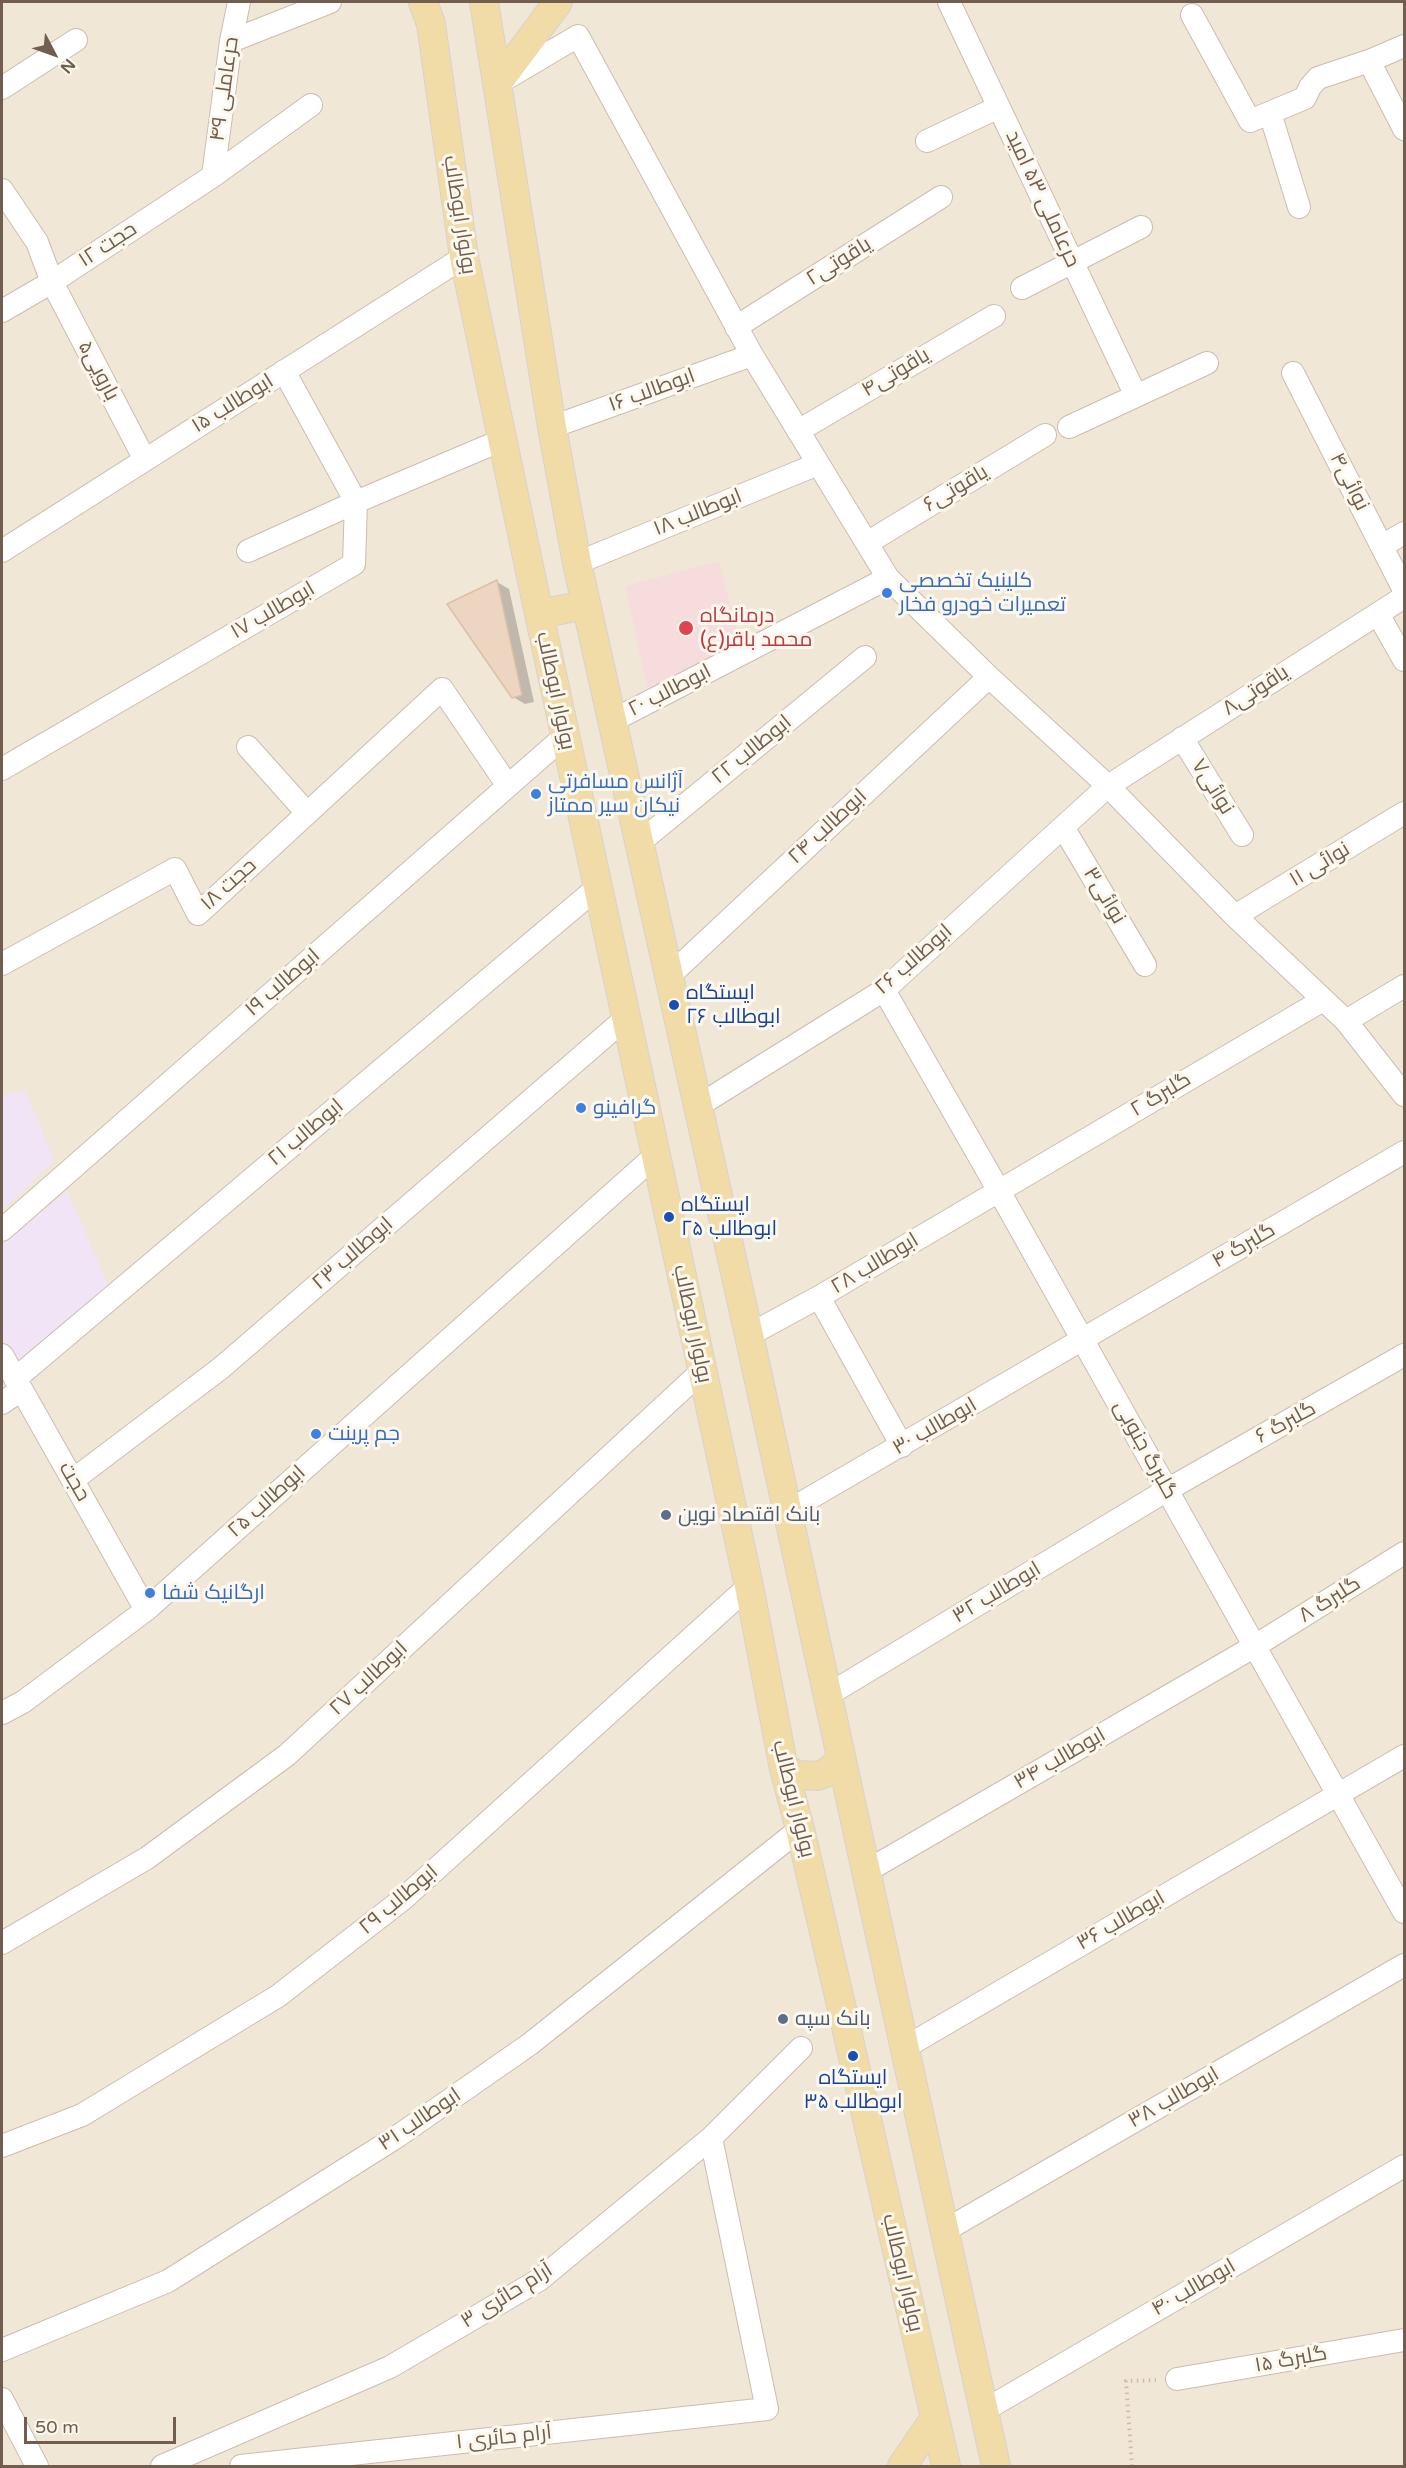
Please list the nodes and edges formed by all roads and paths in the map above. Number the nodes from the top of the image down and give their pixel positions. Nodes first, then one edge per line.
1 (239, 2) edge
2 (330, 2) edge
3 (423, 2) edge
4 (484, 2) edge
5 (558, 2) edge
6 (949, 2) edge
7 (1192, 15) dead end
8 (75, 40) dead end
9 (231, 41) junction
10 (1404, 46) edge
11 (1369, 61) junction
12 (498, 84) junction
13 (2, 88) edge
14 (311, 105) dead end
15 (999, 106) junction
16 (1270, 113) junction
17 (1404, 129) edge
18 (927, 141) dead end
19 (213, 176) junction
20 (2, 190) edge
21 (941, 198) dead end
22 (1299, 207) dead end
23 (1141, 227) dead end
24 (464, 257) junction
25 (1072, 262) junction
26 (52, 282) junction
27 (1022, 288) dead end
28 (2, 311) edge
29 (994, 316) dead end
30 (736, 327) junction
31 (752, 356) junction
32 (1207, 363) dead end
33 (284, 371) junction
34 (1293, 373) dead end
35 (1136, 396) junction
36 (552, 427) junction
37 (1069, 427) dead end
38 (798, 431) junction
39 (1045, 435) dead end
40 (502, 441) junction
41 (145, 460) junction
42 (818, 464) junction
43 (356, 502) junction
44 (1404, 532) edge
45 (867, 543) junction
46 (1382, 546) junction
47 (2, 551) edge
48 (248, 551) dead end
49 (577, 563) junction
50 (888, 578) junction
51 (1404, 590) edge
52 (1404, 597) edge
53 (586, 605) junction
54 (539, 614) junction
55 (1378, 614) junction
56 (865, 657) dead end
57 (1404, 660) edge
58 (988, 677) junction
59 (612, 721) junction
60 (565, 736) junction
61 (1182, 738) junction
62 (248, 747) dead end
63 (2, 769) edge
64 (508, 786) junction
65 (1108, 786) junction
66 (307, 813) junction
67 (1404, 813) edge
68 (1063, 827) junction
69 (1242, 835) dead end
70 (639, 843) junction
71 (598, 887) junction
72 (1235, 916) junction
73 (2, 964) edge
74 (1145, 965) dead end
75 (668, 977) junction
76 (1404, 986) edge
77 (884, 990) junction
78 (1323, 1000) junction
79 (626, 1018) junction
80 (1346, 1021) junction
81 (1404, 1095) edge
82 (698, 1106) junction
83 (1404, 1152) edge
84 (656, 1155) junction
85 (999, 1191) junction
86 (2, 1230) edge
87 (819, 1297) junction
88 (749, 1335) junction
89 (1083, 1340) junction
90 (2, 1355) edge
91 (1404, 1355) edge
92 (702, 1371) junction
93 (18, 1384) junction
94 (2, 1403) edge
95 (902, 1446) junction
96 (73, 1480) junction
97 (1167, 1490) junction
98 (786, 1512) junction
99 (1404, 1553) edge
100 (749, 1587) junction
101 (146, 1610) junction
102 (1255, 1646) junction
103 (826, 1696) junction
104 (5, 1705) edge
105 (1404, 1756) edge
106 (840, 1761) junction
107 (784, 1770) junction
108 (1338, 1794) junction
109 (800, 1829) junction
110 (865, 1872) junction
111 (1404, 1912) edge
112 (2, 1943) edge
113 (1404, 1965) edge
114 (801, 2048) dead end
115 (904, 2048) junction
116 (711, 2138) junction
117 (2, 2146) edge
118 (1404, 2166) edge
119 (944, 2231) junction
120 (1404, 2340) edge
121 (2, 2350) edge
122 (1177, 2379) joint
123 (2, 2399) edge
124 (984, 2415) junction
125 (935, 2418) junction
126 (37, 2466) edge
127 (162, 2466) edge
128 (241, 2466) edge
129 (902, 2466) edge
130 (946, 2466) edge
131 (996, 2466) edge
132 (1009, 2466) edge
133 (1132, 2466) edge

1 - 9 street, حرعاملی ۴۹
2 - 9 street
3 - 24 main road, بولوار ابوطالب
4 - 12 main road
5 - 12 main road
6 - 15 street, حرعاملی ۵۳ امید
7 - 16 street
8 - 13 street
9 - 19 street, حرعاملی ۴۹
10 - 11 street
11 - 16 street
11 - 17 street
12 - 30 street
12 - 36 main road
14 - 19 street, حجت ۱۲
15 - 18 street
15 - 25 street, حرعاملی ۵۳ امید
16 - 22 street
19 - 26 street, حجت ۱۲
20 - 26 street, بارویی۵
21 - 30 street, یاقوتی۲
23 - 25 street
24 - 33 street, ابوطالب ۱۵
24 - 40 main road, بولوار ابوطالب
25 - 27 street
25 - 35 street, حرعاملی ۵۳ امید
26 - 28 street, حجت ۱۲
26 - 41 street, بارویی۵
29 - 38 street, یاقوتی۴
30 - 31 street
31 - 36 street, ابوطالب ۱۶
31 - 38 street
32 - 35 street
33 - 41 street, ابوطالب ۱۵
33 - 43 street
34 - 46 street, نوائی۴
35 - 37 street
36 - 49 main road
38 - 42 street
39 - 45 street, یاقوتی۶
40 - 43 street
40 - 54 main road, بولوار ابوطالب
41 - 47 street, ابوطالب ۱۵
42 - 45 street
42 - 49 street, ابوطالب ۱۸
43 - 48 street
43 - 63 street, ابوطالب ۱۷
44 - 46 street
45 - 50 street
46 - 51 street, نوائی۴
49 - 53 main road
50 - 58 street
50 - 59 street, ابوطالب ۲۰
52 - 55 street, یاقوتی۸
53 - 54 main road
53 - 59 main road
54 - 60 main road, بولوار ابوطالب
55 - 57 street
55 - 61 street, یاقوتی۸
56 - 70 street, ابوطالب ۲۲
58 - 65 street
58 - 75 street, ابوطالب ۲۴
59 - 70 main road
60 - 64 street, ابوطالب ۱۹
60 - 71 main road, بولوار ابوطالب
61 - 65 street, یاقوتی۸
61 - 69 street, نوائی۷
62 - 66 street
64 - 66 street, حجت ۱۸
64 - 86 street, ابوطالب ۱۹
65 - 68 street, ابوطالب ۲۶
65 - 72 street
66 - 73 street, حجت ۱۸
67 - 72 street, نوائی ۱۱
68 - 74 street, نوائی۳
68 - 77 street, ابوطالب ۲۶
70 - 75 main road
71 - 79 main road, بولوار ابوطالب
71 - 93 street, ابوطالب ۲۱
72 - 78 street
75 - 82 main road
76 - 80 street
77 - 82 street, ابوطالب ۲۶
77 - 85 street, گلبرگ جنوبی
78 - 80 street
78 - 85 street, گلبرگ ۲
79 - 84 main road, بولوار ابوطالب
79 - 96 street, ابوطالب ۲۳
80 - 81 street
82 - 88 main road
83 - 89 street, گلبرگ ۴
84 - 92 main road, بولوار ابوطالب
84 - 101 street, ابوطالب ۲۵
85 - 87 street, ابوطالب ۲۸
85 - 89 street, گلبرگ جنوبی
87 - 88 street, ابوطالب ۲۸
87 - 95 street
88 - 98 main road
89 - 95 street, ابوطالب ۳۰
89 - 97 street, گلبرگ جنوبی
90 - 93 street, حجت
91 - 97 street, گلبرگ ۶
92 - 100 main road, بولوار ابوطالب
92 - 112 street, ابوطالب ۲۷
93 - 94 street, ابوطالب ۲۱
93 - 96 street, حجت
95 - 98 street, ابوطالب ۳۰
96 - 101 street, حجت
97 - 102 street, گلبرگ جنوبی
97 - 103 street, ابوطالب ۳۲
98 - 103 main road
99 - 102 street, گلبرگ ۸
100 - 107 main road, بولوار ابوطالب
100 - 117 street, ابوطالب ۲۹
101 - 104 street, ابوطالب ۲۵
102 - 108 street, گلبرگ جنوبی
102 - 110 street, ابوطالب ۳۴
103 - 106 main road
105 - 108 street, ابوطالب ۳۶
106 - 107 main road
106 - 110 main road
107 - 109 main road, بولوار ابوطالب
108 - 111 street, گلبرگ جنوبی
108 - 115 street, ابوطالب ۳۶
109 - 121 street, ابوطالب ۳۱
109 - 125 main road, بولوار ابوطالب
110 - 115 main road
113 - 119 street, ابوطالب ۳۸
114 - 116 street, آرام حائری ۳
115 - 119 main road
116 - 127 street, آرام حائری ۳
116 - 128 street, آرام حائری ۱
118 - 124 street, ابوطالب ۴۰
119 - 124 main road
120 - 122 street, گلبرگ ۱۵
122 - 133 path
123 - 126 street
124 - 131 main road
124 - 132 main road
125 - 129 main road
125 - 130 main road, بولوار ابوطالب

